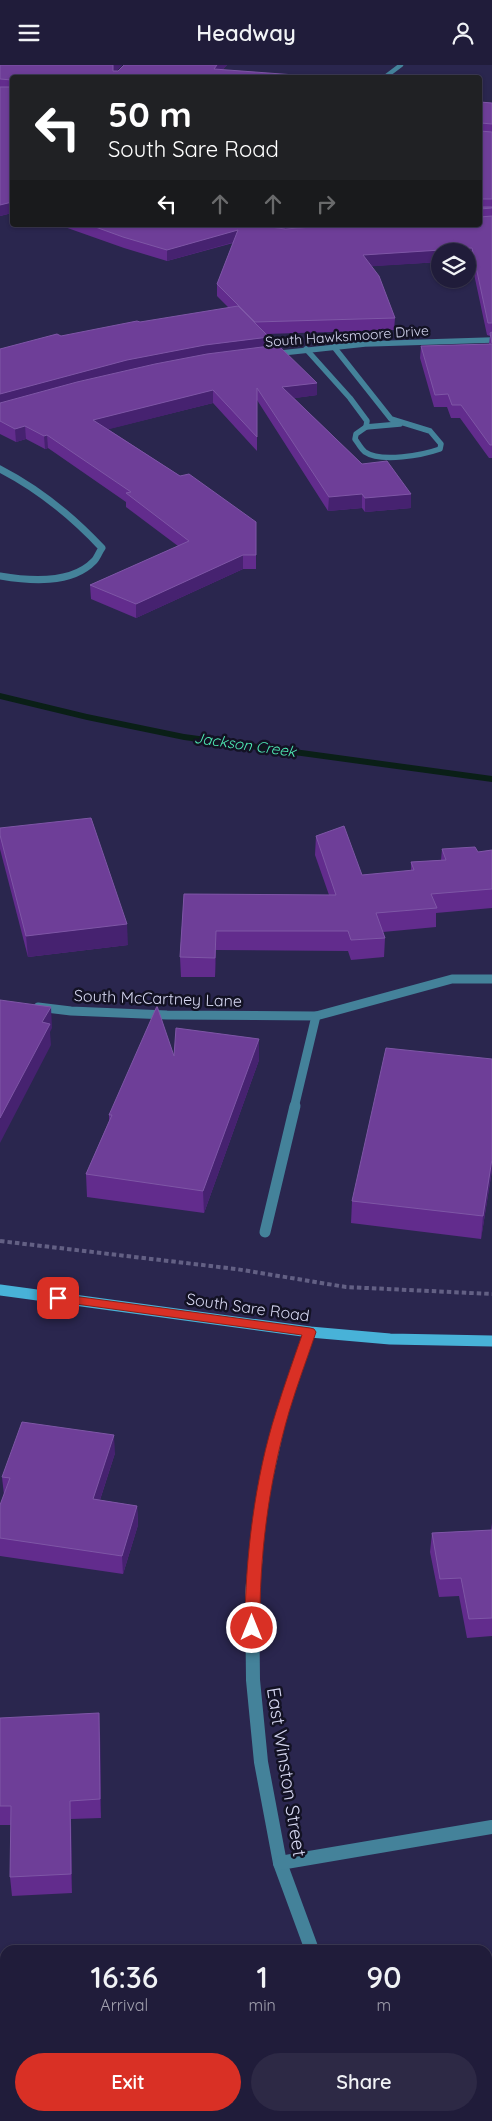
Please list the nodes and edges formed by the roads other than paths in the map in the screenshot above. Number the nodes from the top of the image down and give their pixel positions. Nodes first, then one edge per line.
1 (401, 65) edge
2 (388, 75) edge
3 (492, 340) edge
4 (334, 347) junction
5 (306, 349) junction
6 (269, 354) edge
7 (360, 397) junction
8 (403, 424) junction
9 (366, 427) junction
10 (0, 469) edge
11 (0, 576) edge
12 (492, 979) edge
13 (27, 1006) edge
14 (316, 1016) junction
15 (265, 1232) dead end
16 (0, 1290) edge
17 (310, 1332) junction
18 (492, 1341) edge
19 (492, 1827) edge
20 (280, 1863) junction
21 (310, 1945) edge

1 - 2 street
3 - 4 street, South Hawksmoore Drive
4 - 5 street, South Hawksmoore Drive
4 - 7 street
5 - 6 street, South Hawksmoore Drive
5 - 7 street
7 - 8 street
7 - 9 street
8 - 9 street
8 - 9 street
10 - 11 street
12 - 14 street, South McCartney Lane
13 - 14 street, South McCartney Lane
14 - 15 street
16 - 17 main road, South Sare Road
17 - 18 main road, South Sare Road
17 - 20 street, East Winston Street
19 - 20 street
20 - 21 street, East Winston Street

